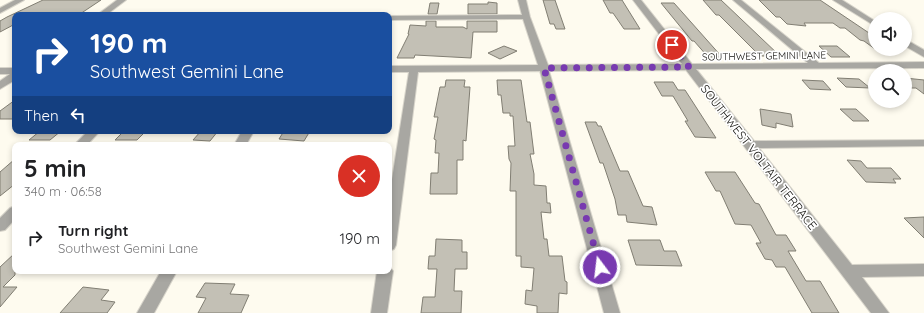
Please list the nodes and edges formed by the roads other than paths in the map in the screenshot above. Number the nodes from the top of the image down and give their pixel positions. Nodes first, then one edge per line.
1 (20, 0) edge
2 (122, 0) edge
3 (522, 0) edge
4 (637, 0) edge
5 (737, 0) edge
6 (837, 0) edge
7 (0, 11) edge
8 (105, 12) edge
9 (526, 17) junction
10 (392, 18) edge
11 (868, 20) edge
12 (912, 46) edge
13 (924, 54) edge
14 (924, 65) edge
15 (817, 66) junction
16 (689, 67) junction
17 (544, 68) junction
18 (392, 69) edge
19 (414, 69) junction
20 (0, 71) edge
21 (12, 71) edge
22 (12, 77) edge
23 (0, 86) edge
24 (91, 134) edge
25 (83, 142) edge
26 (924, 143) edge
27 (750, 145) junction
28 (12, 214) edge
29 (392, 224) edge
30 (0, 226) edge
31 (924, 270) edge
32 (849, 271) junction
33 (167, 274) edge
34 (385, 274) edge
35 (145, 313) edge
36 (379, 313) edge
37 (612, 313) edge
38 (881, 313) edge

1 - 7 street
2 - 8 street
3 - 9 street
4 - 16 street, SOUTHWEST VOLTAIR TERRACE
5 - 15 street
6 - 11 street
9 - 10 street
9 - 17 street
12 - 13 street
14 - 15 street, SOUTHWEST GEMINI LANE
15 - 16 street, SOUTHWEST GEMINI LANE
16 - 17 street, SOUTHWEST GEMINI LANE
16 - 27 street, SOUTHWEST VOLTAIR TERRACE
17 - 19 street, SOUTHWEST GEMINI LANE
17 - 37 street
18 - 19 street, SOUTHWEST GEMINI LANE
19 - 29 street
20 - 21 street
22 - 23 street
24 - 25 street
26 - 27 street
27 - 32 street, SOUTHWEST VOLTAIR TERRACE
28 - 30 street
31 - 32 street
32 - 38 street, SOUTHWEST VOLTAIR TERRACE
33 - 35 street
34 - 36 street

